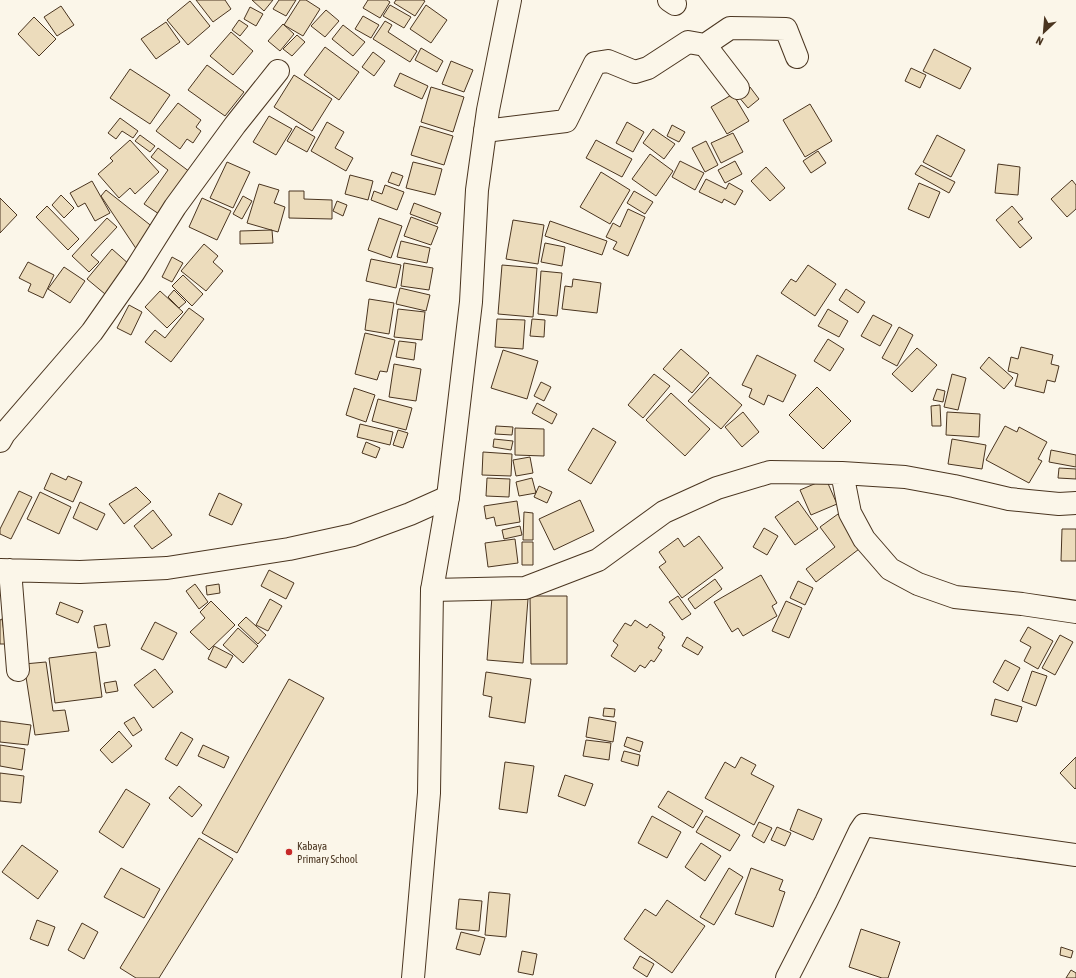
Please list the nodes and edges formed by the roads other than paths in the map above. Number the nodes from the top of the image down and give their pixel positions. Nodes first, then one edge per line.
1 (510, 0) edge
2 (705, 45) junction
3 (797, 57) dead end
4 (278, 70) dead end
5 (738, 88) dead end
6 (485, 131) junction
7 (0, 441) edge
8 (842, 473) junction
9 (448, 497) junction
10 (1076, 503) edge
11 (5, 570) edge
12 (432, 590) junction
13 (1076, 612) edge
14 (18, 670) dead end
15 (1076, 855) edge
16 (413, 978) edge
17 (787, 978) edge

1 - 6 street
2 - 3 street
2 - 5 street
2 - 6 street
4 - 7 street
6 - 9 street
8 - 10 street
8 - 12 street
8 - 13 street
9 - 11 street
9 - 12 street
11 - 14 street
12 - 16 street
15 - 17 street

